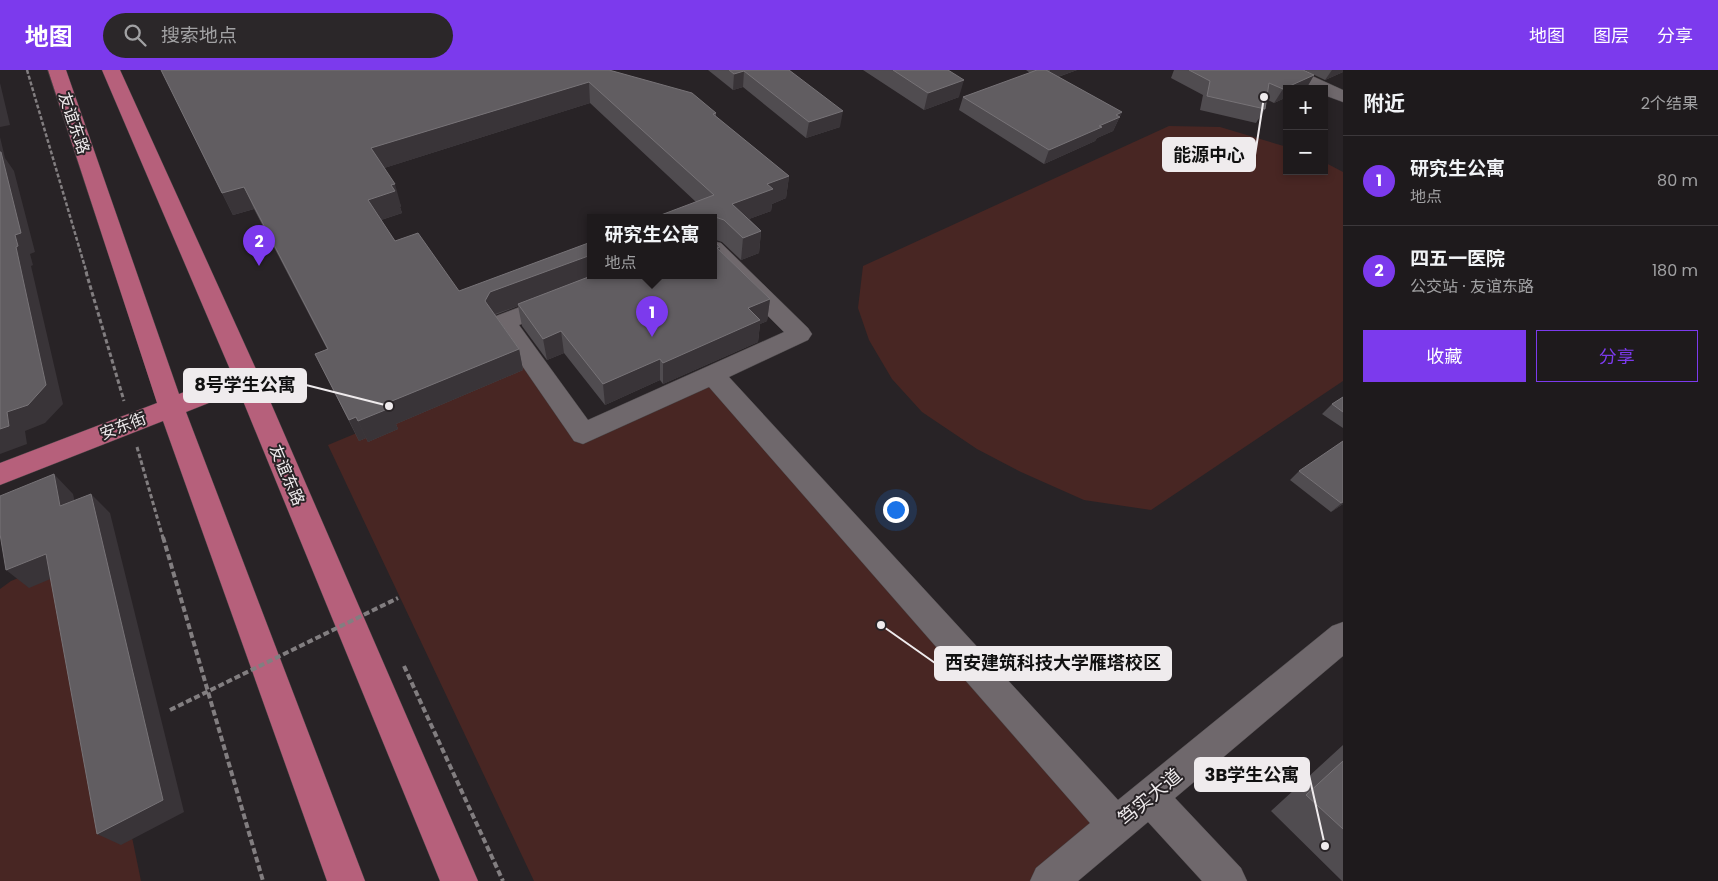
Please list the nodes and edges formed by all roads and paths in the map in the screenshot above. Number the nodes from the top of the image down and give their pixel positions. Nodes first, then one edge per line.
1 (27, 70) edge
2 (56, 70) edge
3 (111, 70) edge
4 (1285, 70) edge
5 (1343, 97) edge
6 (717, 252) edge
7 (614, 279) edge
8 (712, 374) junction
9 (247, 378) junction
10 (171, 407) junction
11 (130, 423) junction
12 (0, 474) edge
13 (398, 598) dead end
14 (1343, 636) edge
15 (170, 710) dead end
16 (1149, 798) junction
17 (1116, 825) junction
18 (263, 881) edge
19 (346, 881) edge
20 (459, 881) edge
21 (1049, 881) edge
22 (1228, 881) edge

1 - 11 path
2 - 10 main road, 友谊东路
3 - 9 main road, 友谊东路
4 - 5 street
6 - 8 street
7 - 8 street
8 - 17 street
9 - 10 main road, 安东街
9 - 20 main road, 友谊东路
10 - 11 main road, 安东街
10 - 19 main road, 友谊东路
11 - 12 main road, 安东街
11 - 18 path
13 - 15 path, bridge
14 - 16 street, 笃实大道
16 - 17 street, 笃实大道
16 - 22 street
17 - 21 street, 笃实大道

